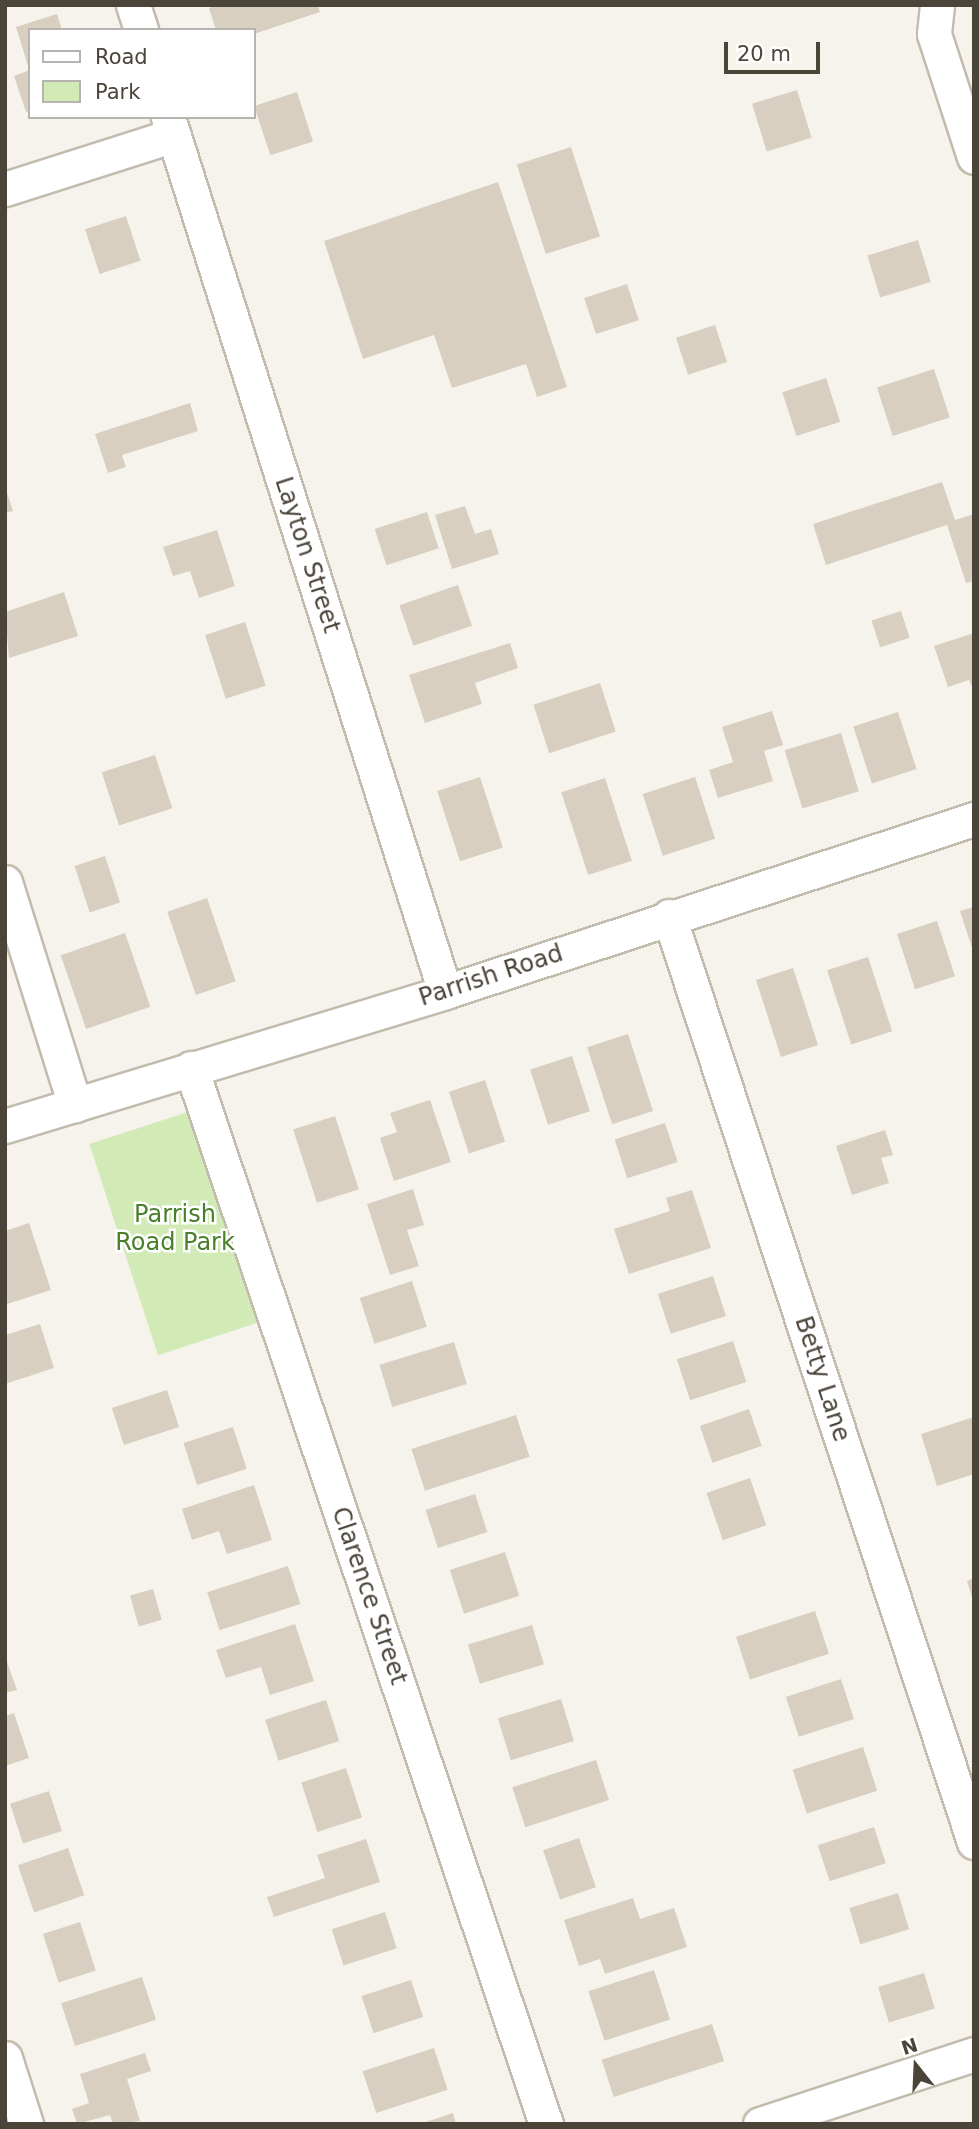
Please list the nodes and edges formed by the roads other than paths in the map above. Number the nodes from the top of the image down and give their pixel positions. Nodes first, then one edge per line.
1 (133, 5) edge
2 (937, 5) edge
3 (140, 28) edge
4 (171, 126) edge
5 (974, 157) edge
6 (5, 189) edge
7 (974, 819) edge
8 (5, 882) edge
9 (669, 916) junction
10 (445, 992) junction
11 (191, 1068) junction
12 (75, 1105) junction
13 (5, 1126) edge
14 (974, 1842) edge
15 (974, 2054) edge
16 (5, 2058) edge
17 (26, 2124) edge
18 (546, 2124) edge
19 (760, 2124) edge

1 - 3 street
2 - 5 street
4 - 6 street
4 - 10 street, Layton Street
7 - 9 street, Parrish Road
8 - 12 street
9 - 10 street, Parrish Road
9 - 14 street, Betty Lane
10 - 11 street, Parrish Road
11 - 12 street, Parrish Road
11 - 18 street, Clarence Street
12 - 13 street, Parrish Road
15 - 19 street
16 - 17 street

